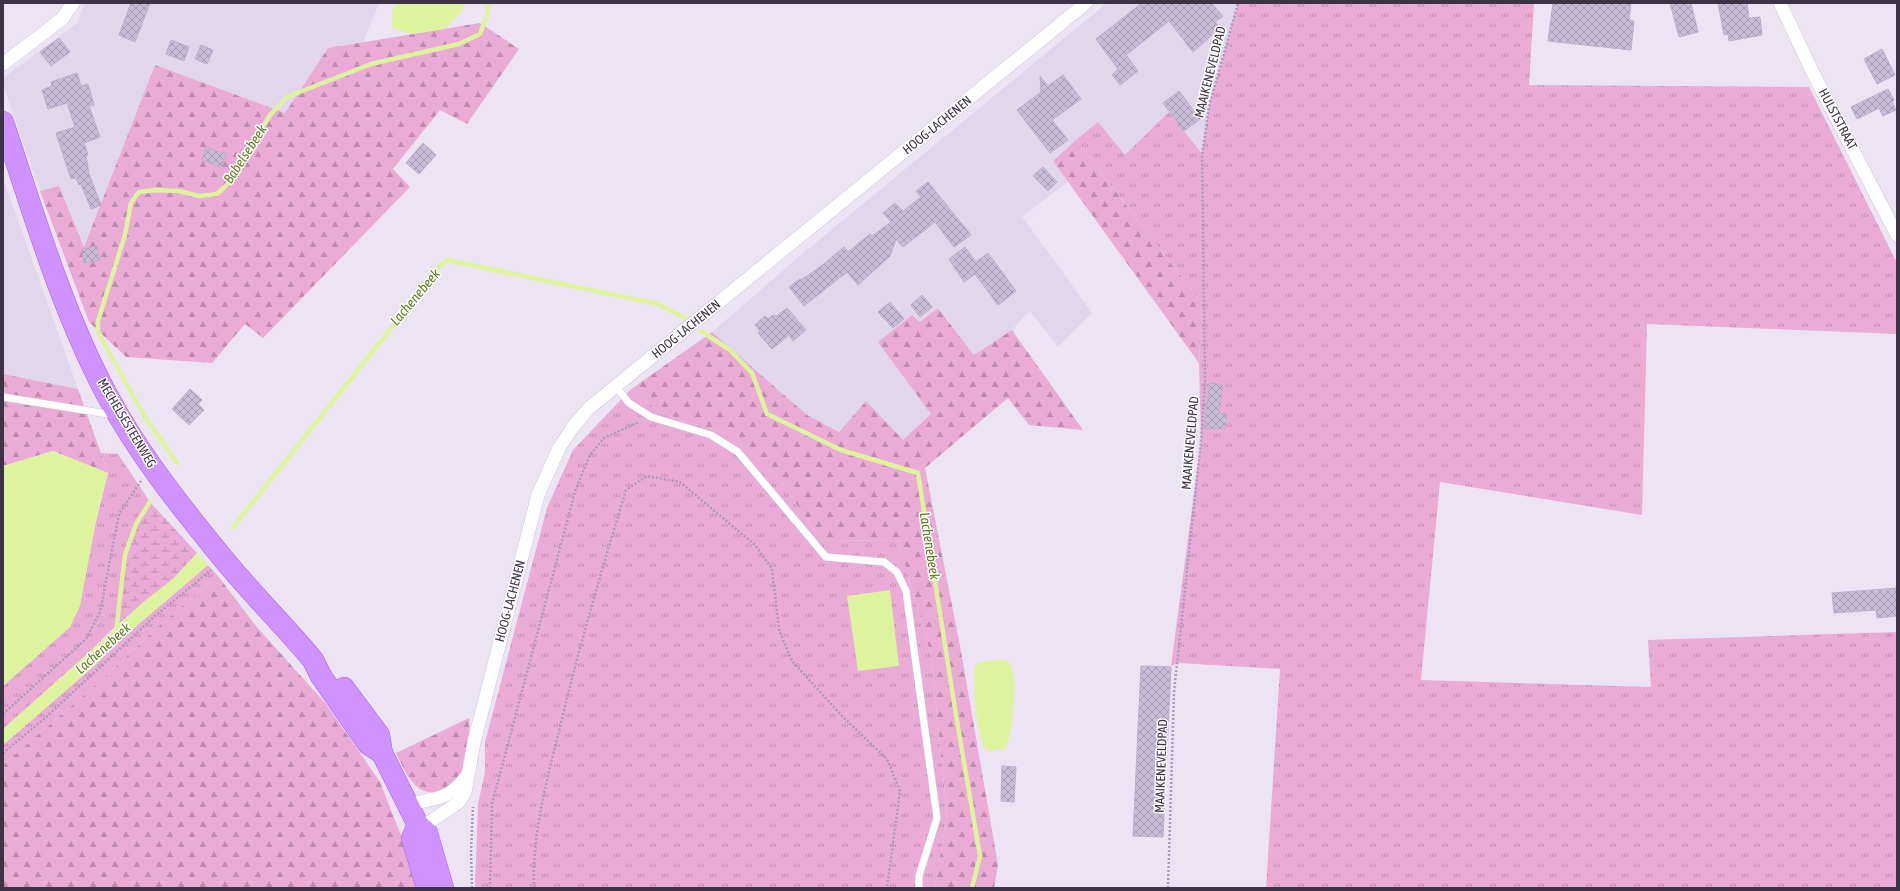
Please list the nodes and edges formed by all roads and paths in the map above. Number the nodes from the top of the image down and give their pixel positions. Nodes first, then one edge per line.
1 (73, 3) edge
2 (1086, 3) edge
3 (1238, 3) edge
4 (1780, 3) edge
5 (3, 64) edge
6 (3, 122) edge
7 (1897, 235) edge
8 (616, 387) junction
9 (3, 397) edge
10 (120, 416) junction
11 (651, 417) junction
12 (142, 479) dead end
13 (216, 566) dead end
14 (3, 714) edge
15 (3, 753) edge
16 (467, 776) junction
17 (409, 805) junction
18 (474, 806) dead end
19 (418, 825) junction
20 (427, 888) edge
21 (443, 888) edge
22 (472, 888) edge
23 (490, 888) edge
24 (534, 888) edge
25 (886, 888) edge
26 (919, 888) edge
27 (1168, 888) edge

1 - 5 street
2 - 8 street, HOOG-LACHENEN
3 - 27 path, MAAIKENEVELDPAD
4 - 7 street, HULSTSTRAAT
6 - 10 main road, MECHELSESTEENWEG
8 - 11 lane
8 - 16 street, HOOG-LACHENEN
9 - 10 lane
10 - 17 main road, MECHELSESTEENWEG
11 - 23 path
11 - 26 lane
12 - 14 path
13 - 15 path
16 - 17 street, HOOG-LACHENEN
16 - 19 street, HOOG-LACHENEN
17 - 19 main road, MECHELSESTEENWEG
18 - 22 path
19 - 20 main road
19 - 21 main road, MECHELSESTEENWEG
24 - 25 path

